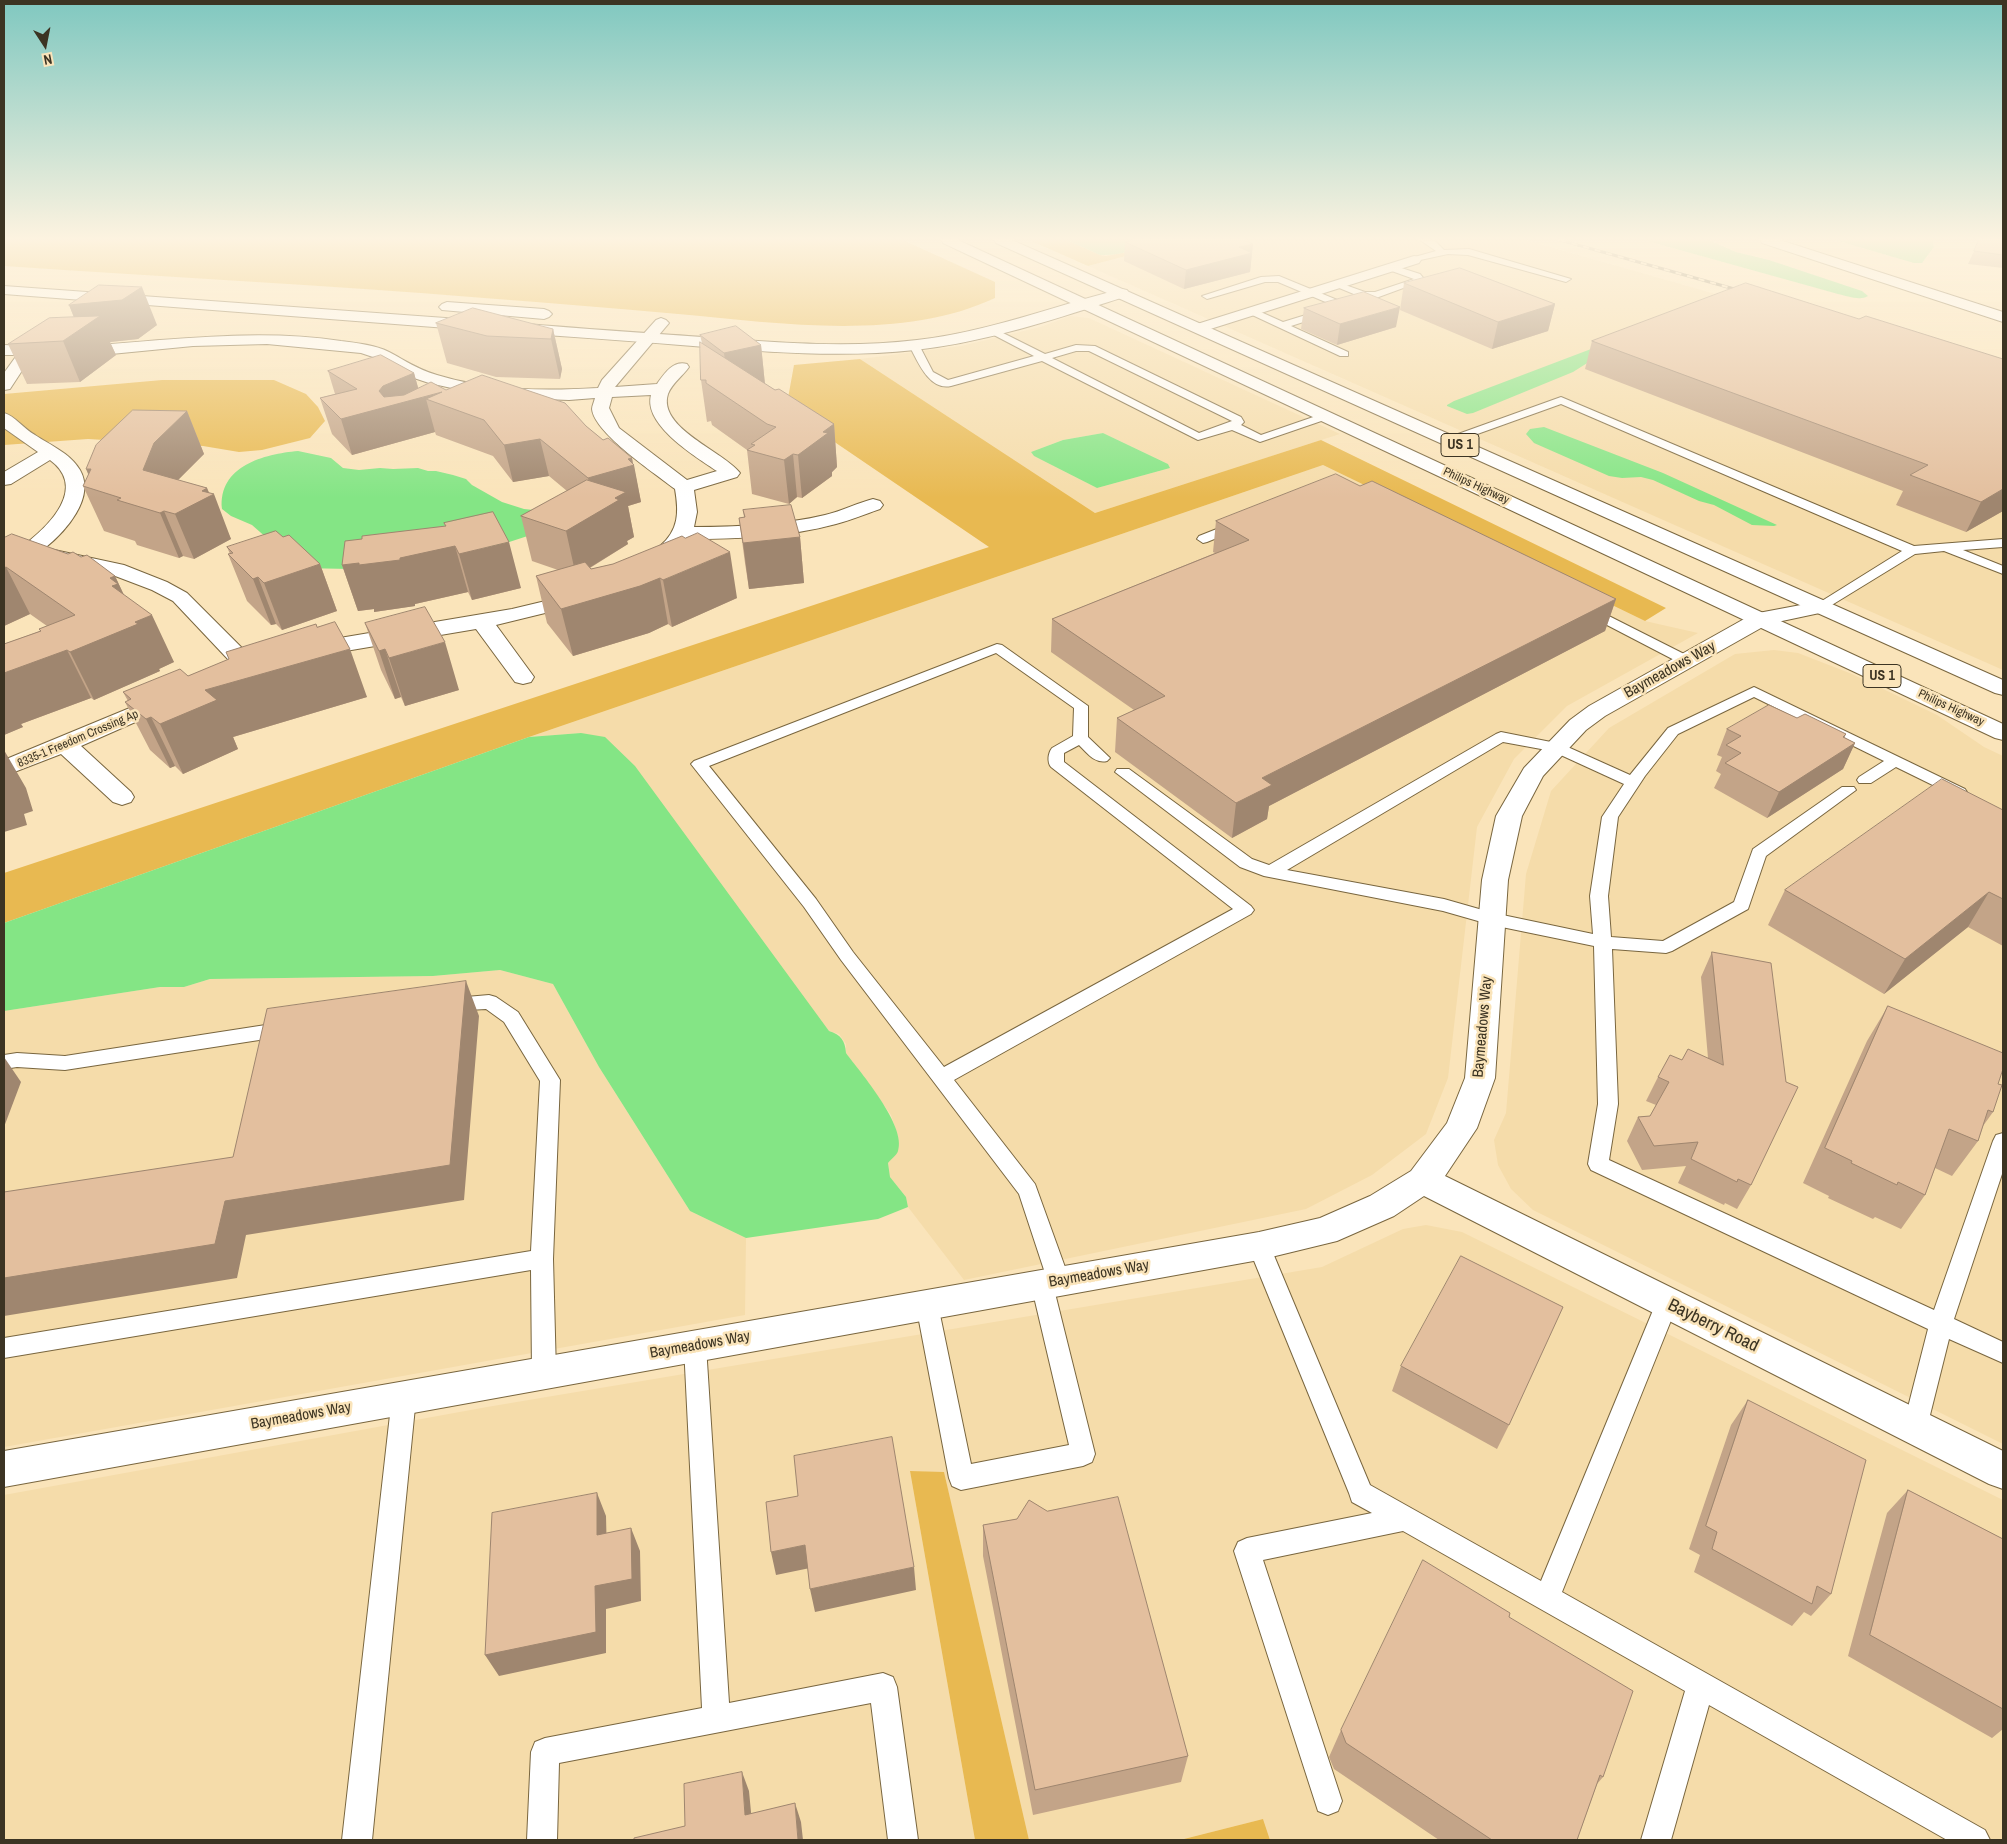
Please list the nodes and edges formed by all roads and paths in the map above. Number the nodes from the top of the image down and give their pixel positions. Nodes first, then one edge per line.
1 (482, 326) edge
2 (646, 326) edge
3 (655, 326) joint
4 (1010, 326) edge
5 (1132, 326) edge
6 (1195, 326) edge
7 (1205, 326) edge
8 (1285, 326) edge
9 (1199, 328) junction
10 (906, 330) dead end
11 (993, 331) junction
12 (54, 335) edge
13 (914, 345) junction
14 (4, 350) edge
15 (30, 352) junction
16 (1344, 354) dead end
17 (1042, 357) junction
18 (681, 367) dead end
19 (4, 385) edge
20 (662, 389) junction
21 (471, 390) junction
22 (605, 393) junction
23 (455, 400) edge
24 (1326, 416) junction
25 (4, 418) edge
26 (1233, 426) junction
27 (1451, 440) junction
28 (49, 452) junction
29 (4, 480) edge
30 (684, 487) junction
31 (873, 505) dead end
32 (1246, 522) edge
33 (684, 534) junction
34 (1203, 539) dead end
35 (2003, 543) edge
36 (1944, 547) junction
37 (4, 549) edge
38 (1912, 550) junction
39 (29, 552) junction
40 (4, 567) edge
41 (2003, 570) edge
42 (635, 574) edge
43 (597, 593) edge
44 (1572, 602) edge
45 (1822, 607) junction
46 (1761, 619) junction
47 (483, 623) junction
48 (294, 654) edge
49 (1687, 661) junction
50 (249, 668) edge
51 (523, 677) dead end
52 (2003, 688) edge
53 (180, 694) edge
54 (2003, 733) edge
55 (1080, 738) junction
56 (65, 745) junction
57 (1556, 747) junction
58 (1102, 758) dead end
59 (1895, 761) junction
60 (4, 769) edge
61 (1123, 772) dead end
62 (1864, 780) dead end
63 (1633, 782) junction
64 (1848, 790) dead end
65 (122, 797) dead end
66 (1973, 799) edge
67 (1270, 872) junction
68 (1492, 919) junction
69 (1603, 942) junction
70 (432, 1006) edge
71 (299, 1027) edge
72 (4, 1062) edge
73 (941, 1078) junction
74 (2003, 1141) edge
75 (1423, 1180) junction
76 (1259, 1246) junction
77 (542, 1259) junction
78 (1051, 1283) junction
79 (1667, 1303) junction
80 (927, 1305) junction
81 (1941, 1323) junction
82 (695, 1346) junction
83 (4, 1348) edge
84 (2003, 1353) edge
85 (544, 1373) junction
86 (404, 1397) junction
87 (1915, 1427) junction
88 (4, 1469) edge
89 (2003, 1471) edge
90 (1405, 1518) junction
91 (1547, 1598) junction
92 (1700, 1686) junction
93 (716, 1719) junction
94 (1328, 1801) dead end
95 (357, 1840) edge
96 (542, 1840) edge
97 (903, 1840) edge
98 (1656, 1840) edge
99 (1975, 1840) edge

1 - 2 street
3 - 13 street
3 - 22 street
4 - 11 street
5 - 24 street, Philips Highway / US 1
6 - 9 street, US 1
7 - 9 street
8 - 16 lane
9 - 27 street, US 1
10 - 13 street
11 - 13 street
11 - 17 lane
12 - 15 street
13 - 17 lane
14 - 15 street
15 - 19 street
15 - 21 street
17 - 26 lane
17 - 26 lane
18 - 20 street
20 - 22 street
20 - 30 street
21 - 22 street
21 - 23 street
22 - 30 street
24 - 26 lane
24 - 46 street, Philips Highway / US 1
25 - 28 street
27 - 38 lane
27 - 45 street, US 1
28 - 29 street
28 - 39 street
30 - 33 street
31 - 33 street
32 - 34 lane
33 - 42 street
35 - 36 lane
36 - 38 lane
36 - 41 lane
37 - 39 street
38 - 45 lane
39 - 40 street
39 - 50 street
43 - 47 street
44 - 49 lane
45 - 46 street, Baymeadows Way
45 - 52 street, US 1
46 - 49 street, Baymeadows Way
46 - 54 street, Philips Highway / US 1
47 - 48 street
47 - 51 street
49 - 57 street, Baymeadows Way
53 - 56 street, 8335-1 Freedom Crossing Ap
55 - 58 lane
55 - 73 lane
55 - 73 lane
56 - 60 street, 8335-1 Freedom Crossing Ap
56 - 65 street
57 - 63 lane
57 - 67 lane
57 - 68 street, Baymeadows Way
59 - 62 lane
59 - 63 lane
59 - 66 lane
61 - 67 lane
63 - 69 lane
64 - 69 lane
67 - 68 lane
68 - 69 lane
68 - 75 street, Baymeadows Way
69 - 81 lane
70 - 77 lane
71 - 72 lane
73 - 78 lane
74 - 81 lane
75 - 76 street, Baymeadows Way
75 - 79 street, Bayberry Road
76 - 78 street, Baymeadows Way
76 - 90 lane
77 - 83 lane
77 - 85 lane
78 - 80 street, Baymeadows Way
78 - 80 lane
79 - 87 street, Bayberry Road
79 - 91 lane
80 - 82 street, Baymeadows Way
81 - 84 lane
81 - 87 lane
82 - 85 street, Baymeadows Way
82 - 93 lane
85 - 86 street, Baymeadows Way
86 - 88 street, Baymeadows Way
86 - 95 lane
87 - 89 street, Bayberry Road
90 - 91 lane
90 - 94 lane
91 - 92 lane
92 - 98 lane
92 - 99 lane
93 - 96 lane
93 - 97 lane

